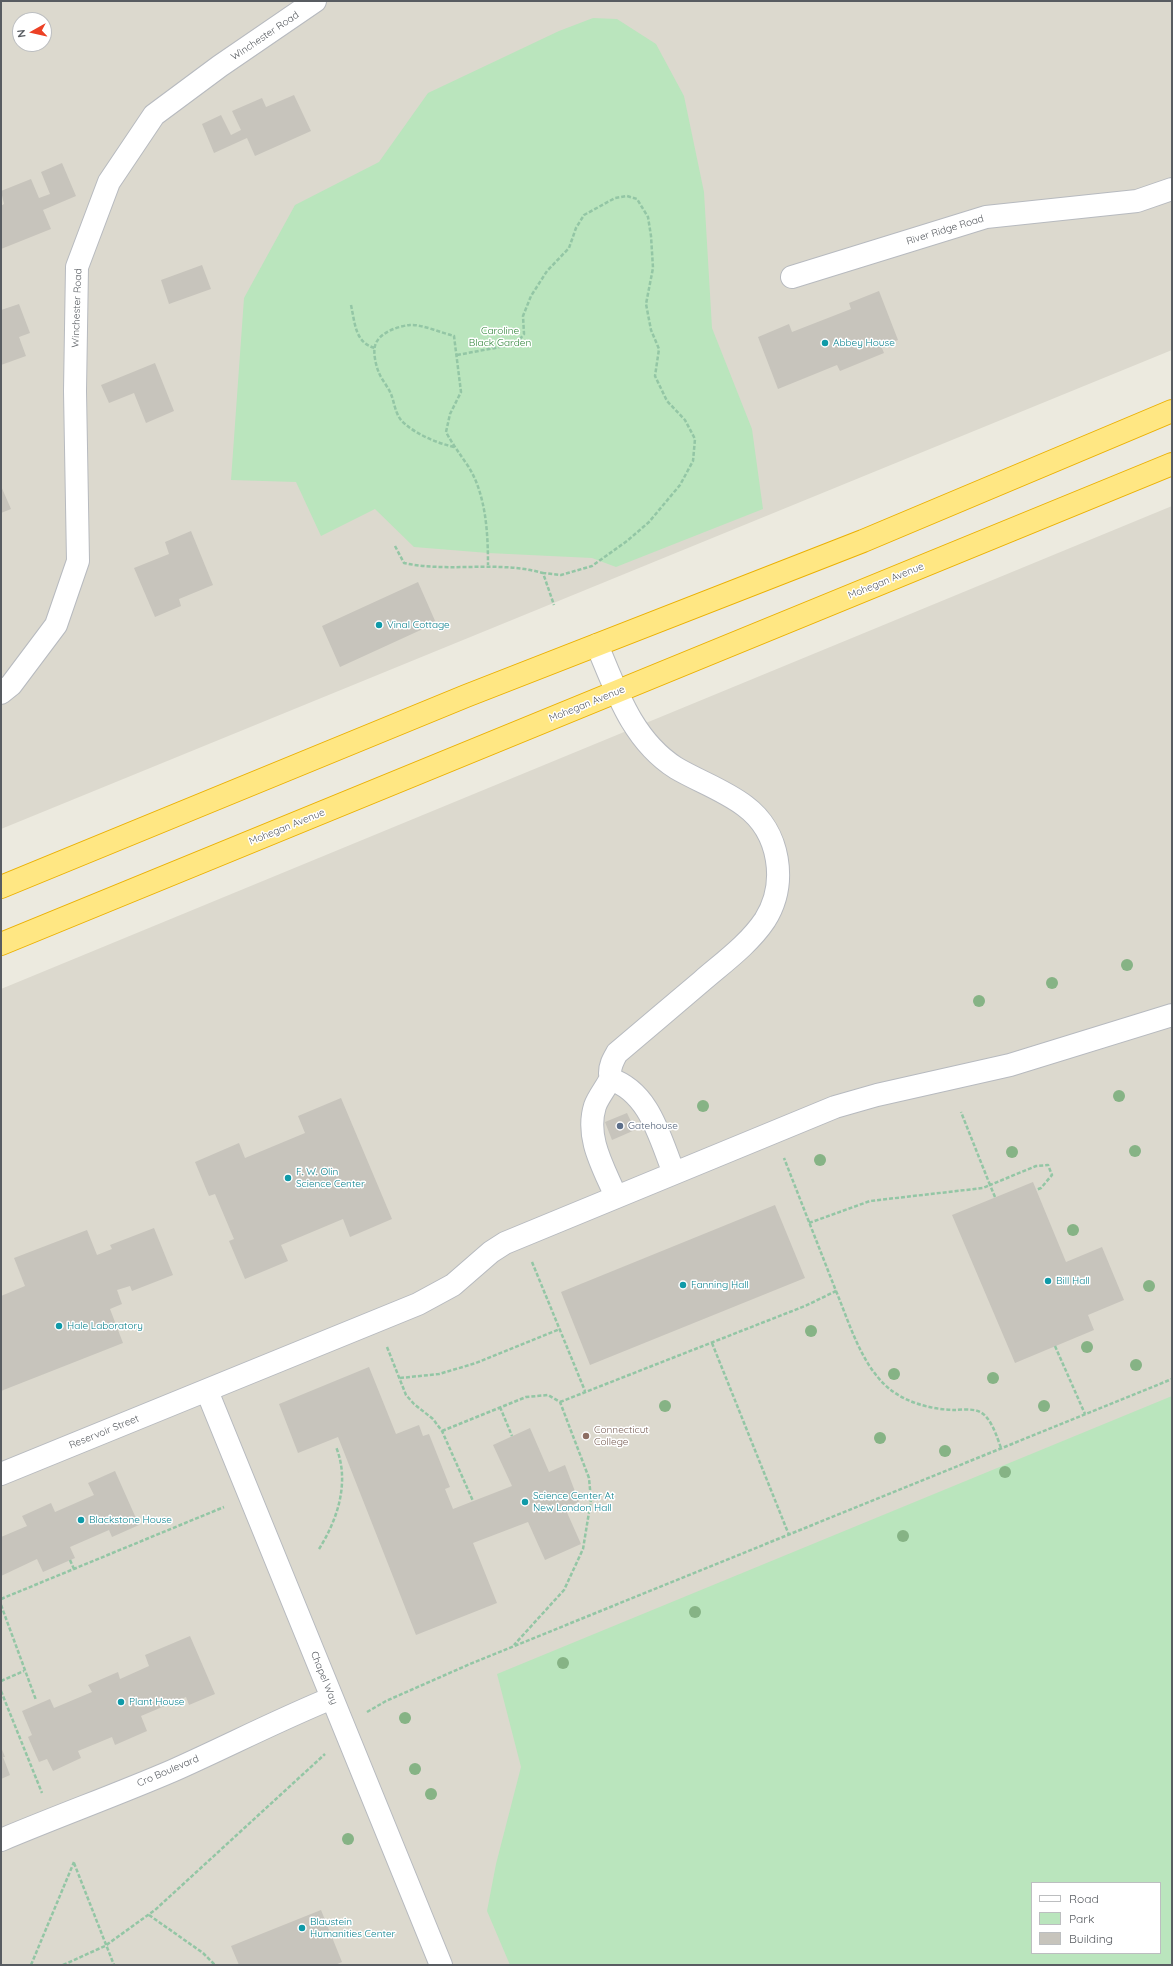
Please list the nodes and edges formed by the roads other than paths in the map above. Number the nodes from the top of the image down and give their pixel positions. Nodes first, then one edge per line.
1 (315, 1) edge
2 (1172, 189) edge
3 (792, 277) dead end
4 (1172, 411) edge
5 (1172, 464) edge
6 (597, 645) junction
7 (617, 692) junction
8 (1, 693) edge
9 (1, 887) edge
10 (1, 944) edge
11 (1172, 1015) edge
12 (610, 1079) junction
13 (674, 1173) junction
14 (616, 1197) junction
15 (207, 1391) junction
16 (1, 1474) edge
17 (332, 1698) junction
18 (1, 1840) edge
19 (441, 1965) edge

1 - 8 street, Winchester Road
2 - 3 street, River Ridge Road
4 - 6 highway
5 - 7 highway, Mohegan Avenue
6 - 7 street
6 - 9 highway
7 - 10 highway, Mohegan Avenue
7 - 12 street
11 - 13 street, Reservoir Street
12 - 13 street
12 - 14 street
13 - 14 street, Reservoir Street
14 - 15 street, Reservoir Street
15 - 16 street, Reservoir Street
15 - 17 street, Chapel Way
17 - 18 street, Cro Boulevard
17 - 19 street, Chapel Way

